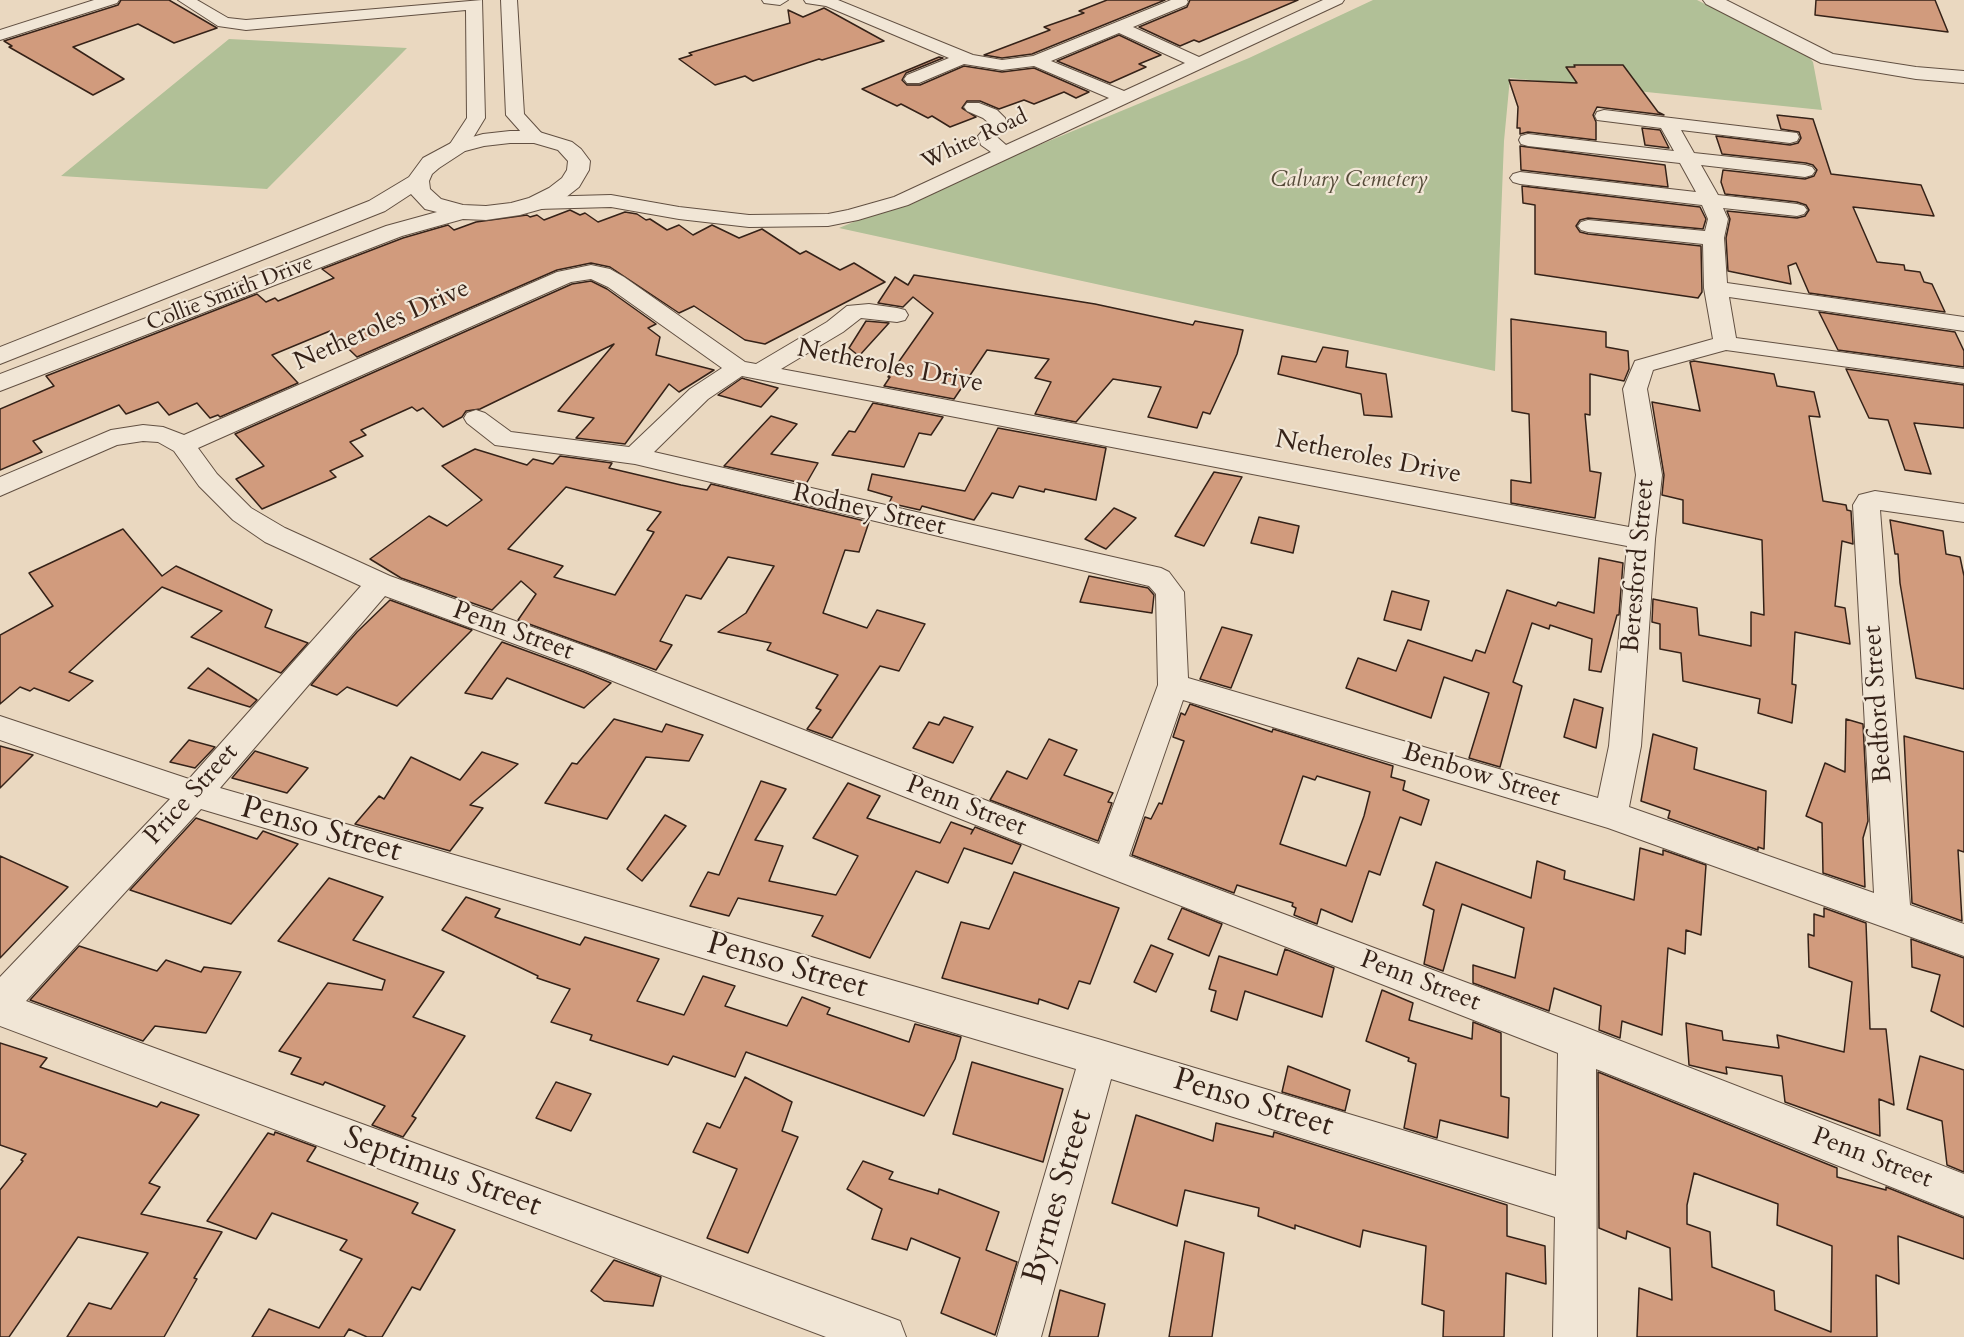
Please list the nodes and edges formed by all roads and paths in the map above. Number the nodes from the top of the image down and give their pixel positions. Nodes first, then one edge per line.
1 (111, 0) edge
2 (186, 0) edge
3 (339, 0) edge
4 (509, 0) edge
5 (770, 0) edge
6 (780, 0) edge
7 (812, 0) edge
8 (1336, 0) edge
9 (1712, 0) edge
10 (474, 2) edge
11 (1180, 2) dead end
12 (382, 6) edge
13 (335, 17) junction
14 (1119, 27) junction
15 (0, 35) edge
16 (964, 58) junction
17 (1036, 61) junction
18 (1199, 63) junction
19 (1964, 77) edge
20 (913, 79) dead end
21 (1124, 98) junction
22 (973, 107) dead end
23 (1604, 117) dead end
24 (1668, 124) junction
25 (1790, 136) dead end
26 (536, 137) junction
27 (1528, 140) dead end
28 (458, 147) junction
29 (1005, 153) junction
30 (1688, 158) junction
31 (578, 170) junction
32 (1805, 171) dead end
33 (1520, 178) dead end
34 (418, 181) junction
35 (1710, 200) junction
36 (611, 201) junction
37 (537, 203) junction
38 (1797, 210) dead end
39 (462, 212) junction
40 (1588, 226) dead end
41 (1714, 238) junction
42 (1715, 288) junction
43 (897, 315) dead end
44 (1964, 324) edge
45 (1725, 343) junction
46 (0, 356) edge
47 (750, 370) junction
48 (1964, 376) edge
49 (0, 383) edge
50 (476, 418) dead end
51 (183, 444) junction
52 (635, 456) junction
53 (0, 487) edge
54 (1964, 513) edge
55 (1641, 539) junction
56 (380, 583) junction
57 (1173, 685) junction
58 (0, 728) edge
59 (195, 794) junction
60 (1611, 815) junction
61 (1109, 863) junction
62 (1893, 915) junction
63 (1964, 940) edge
64 (0, 1003) edge
65 (0, 1009) edge
66 (1577, 1042) junction
67 (1098, 1057) junction
68 (1964, 1195) edge
69 (1576, 1203) junction
70 (884, 1337) edge
71 (1019, 1337) edge
72 (1575, 1337) edge

1 - 15 street
2 - 13 street
3 - 13 street
4 - 26 street
5 - 6 street
7 - 16 street
8 - 18 street, White Road
9 - 19 street
10 - 12 street
10 - 28 street
11 - 14 street
12 - 13 street
14 - 17 street
14 - 18 street
16 - 17 street
16 - 20 street
17 - 21 street
18 - 21 street, White Road
21 - 29 street, White Road
22 - 29 street
23 - 24 street
24 - 25 street
24 - 30 street
26 - 28 street, Collie Smith Drive
26 - 31 street, Collie Smith Drive
27 - 30 street
28 - 34 street, Collie Smith Drive
29 - 36 street, White Road
30 - 32 street
30 - 35 street
31 - 36 street, White Road
31 - 37 street
33 - 35 street
34 - 39 street
34 - 46 street, Collie Smith Drive
35 - 38 street
35 - 41 street
36 - 37 street, White Road
37 - 39 street
39 - 49 street, Collie Smith Drive
40 - 41 street
41 - 42 street
42 - 44 street
42 - 45 street
43 - 47 street
45 - 48 street
45 - 55 street, Beresford Street
47 - 51 street, Netheroles Drive
47 - 52 street
47 - 55 street, Netheroles Drive
50 - 52 street, Rodney Street
51 - 53 street
51 - 56 street, Penn Street
52 - 57 street, Rodney Street
54 - 62 street, Bedford Street
55 - 60 street, Beresford Street
56 - 59 street, Price Street
56 - 61 street, Penn Street
57 - 60 street, Benbow Street
57 - 61 street
58 - 59 street, Penso Street
59 - 64 street, Price Street
59 - 67 street, Penso Street
60 - 62 street, Benbow Street
61 - 66 street, Penn Street
62 - 63 street, Benbow Street
65 - 70 street, Septimus Street
66 - 68 street, Penn Street
66 - 69 street
67 - 69 street, Penso Street
67 - 71 street, Byrnes Street
69 - 72 street

